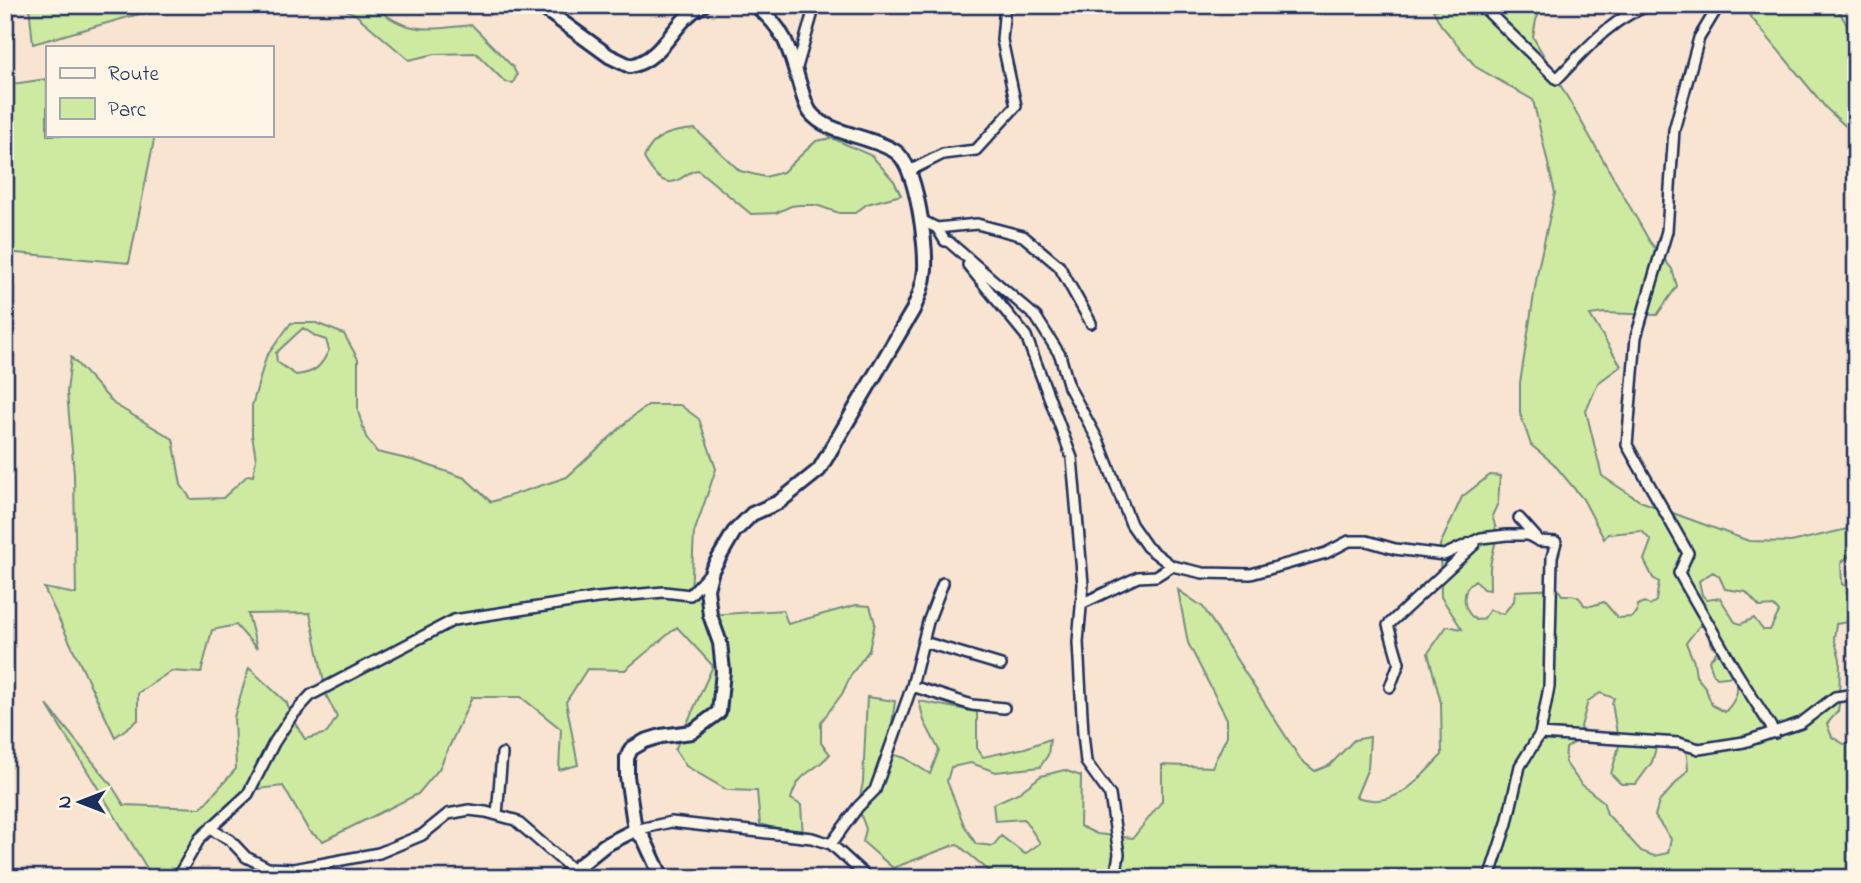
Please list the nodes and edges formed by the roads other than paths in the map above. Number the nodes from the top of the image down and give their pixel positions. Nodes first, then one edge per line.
1 (539, 5) edge
2 (703, 5) edge
3 (755, 5) edge
4 (814, 5) edge
5 (1005, 5) edge
6 (1481, 5) edge
7 (1652, 5) edge
8 (1719, 5) edge
9 (796, 71) junction
10 (909, 171) junction
11 (921, 220) junction
12 (937, 228) junction
13 (949, 242) junction
14 (1091, 323) dead end
15 (1519, 519) dead end
16 (1481, 538) junction
17 (1539, 541) junction
18 (1172, 566) junction
19 (712, 570) junction
20 (943, 583) dead end
21 (1081, 604) junction
22 (924, 642) junction
23 (1001, 666) dead end
24 (912, 686) junction
25 (1390, 687) dead end
26 (1856, 694) edge
27 (1004, 708) dead end
28 (1775, 733) junction
29 (1540, 734) junction
30 (502, 754) dead end
31 (497, 815) junction
32 (212, 826) junction
33 (635, 830) junction
34 (831, 844) junction
35 (569, 874) edge
36 (177, 878) edge
37 (662, 878) edge
38 (868, 878) edge
39 (1115, 878) edge
40 (1489, 878) edge

1 - 2 street
3 - 9 street
4 - 9 street
5 - 10 street
6 - 7 street
8 - 28 street
9 - 10 street
10 - 11 street
11 - 12 street
11 - 19 street
12 - 13 street
12 - 14 street
13 - 18 street
13 - 21 street
15 - 17 street
16 - 17 street
16 - 18 street
16 - 25 street
17 - 29 street
18 - 21 street
19 - 32 street
19 - 33 street
20 - 22 street
21 - 39 street
22 - 23 street
22 - 24 street
24 - 27 street
24 - 34 street
26 - 28 street
28 - 29 street
29 - 40 street
30 - 31 street
31 - 32 street
31 - 35 street
32 - 36 street
33 - 34 street
33 - 35 street
33 - 37 street
34 - 38 street

